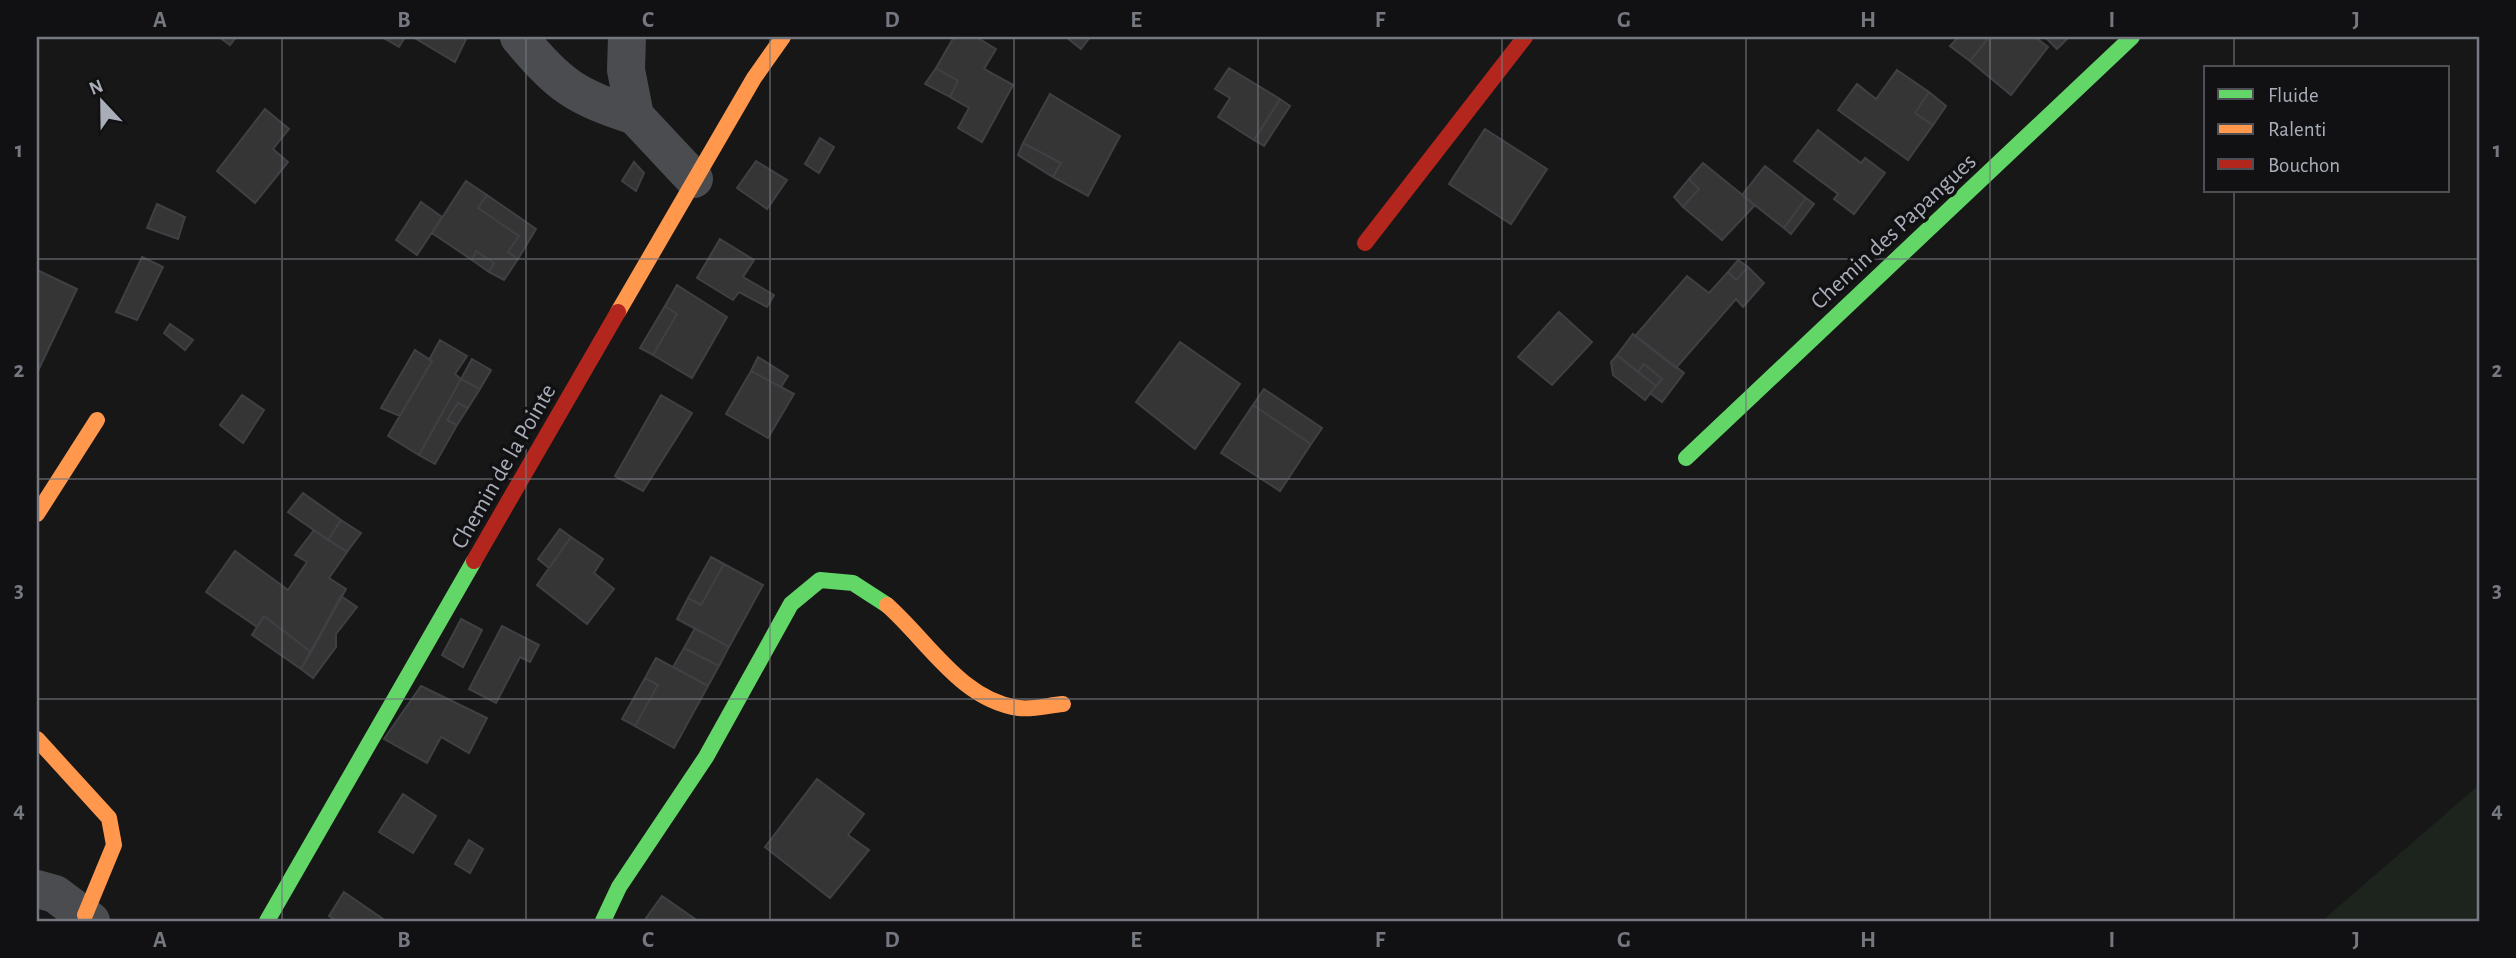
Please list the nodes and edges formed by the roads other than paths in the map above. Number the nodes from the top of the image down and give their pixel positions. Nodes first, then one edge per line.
1 (519, 37) edge
2 (627, 37) edge
3 (783, 37) edge
4 (1525, 37) edge
5 (2132, 37) edge
6 (635, 116) junction
7 (694, 179) junction
8 (1366, 243) dead end
9 (97, 420) dead end
10 (1686, 458) dead end
11 (37, 514) edge
12 (1063, 704) dead end
13 (37, 739) edge
14 (37, 889) edge
15 (88, 918) edge
16 (267, 921) edge
17 (603, 921) edge

1 - 6 street
2 - 6 street
3 - 7 street, Chemin de la Pointe
4 - 8 street
5 - 10 street, Chemin des Papangues
6 - 7 street
7 - 16 street, Chemin de la Pointe
9 - 11 street
12 - 17 street
13 - 15 street
14 - 15 street

